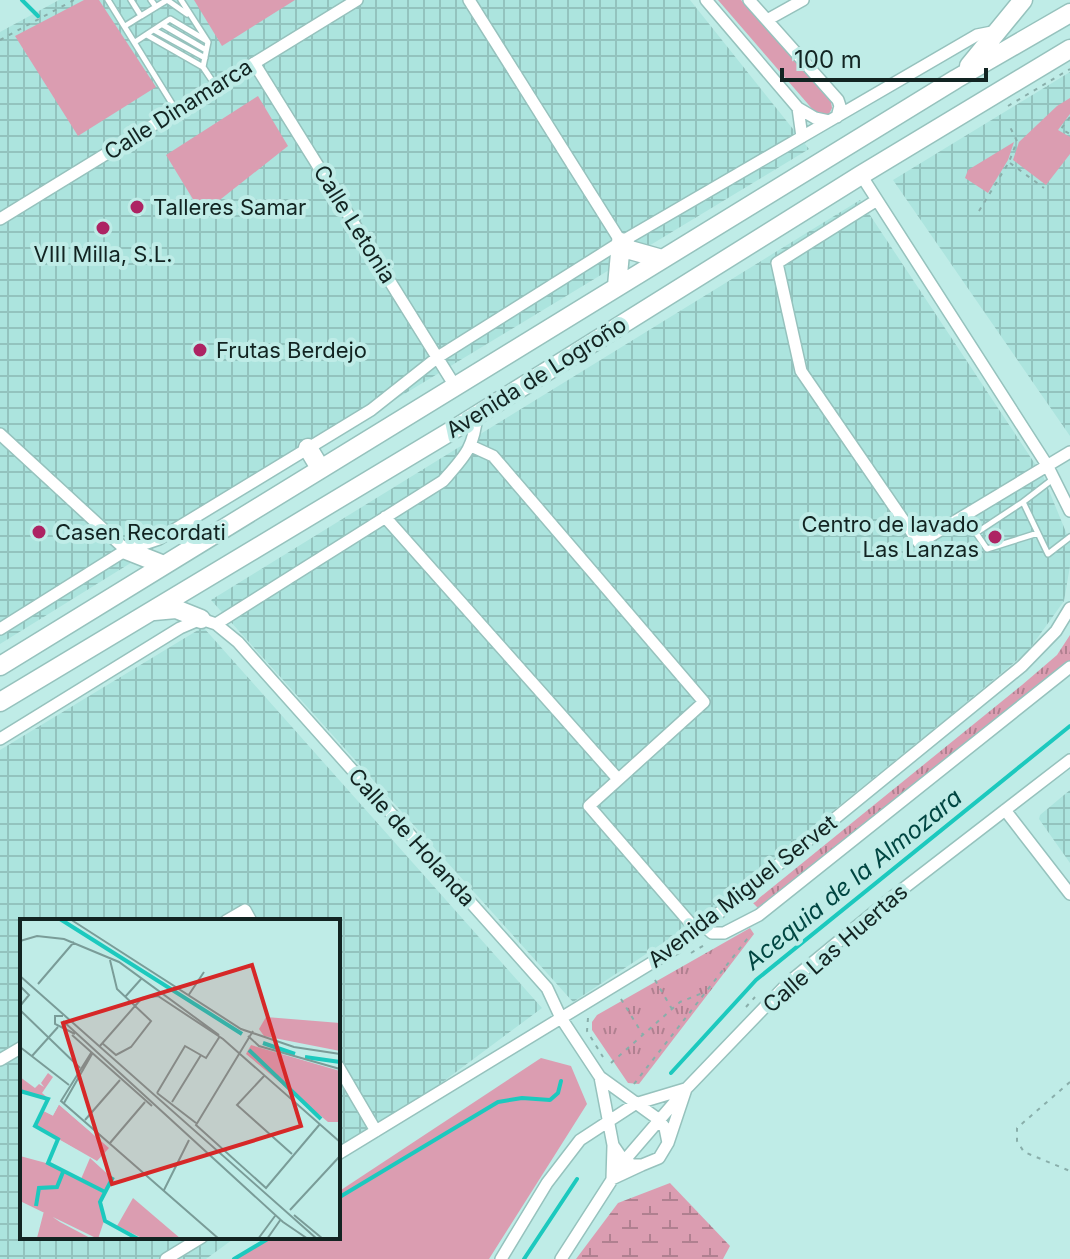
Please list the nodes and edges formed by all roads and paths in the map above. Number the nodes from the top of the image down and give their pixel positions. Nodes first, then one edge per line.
1 (74, 0) edge
2 (108, 0) edge
3 (131, 0) edge
4 (151, 0) edge
5 (167, 0) edge
6 (181, 0) edge
7 (357, 0) edge
8 (469, 0) edge
9 (706, 0) edge
10 (749, 0) edge
11 (803, 0) edge
12 (1023, 0) edge
13 (156, 7) junction
14 (1070, 13) edge
15 (141, 16) junction
16 (192, 17) junction
17 (767, 20) junction
18 (163, 25) junction
19 (125, 26) junction
20 (154, 30) junction
21 (998, 31) junction
22 (147, 35) junction
23 (0, 40) edge
24 (135, 42) junction
25 (208, 42) junction
26 (1070, 49) edge
27 (206, 50) junction
28 (205, 58) junction
29 (254, 63) junction
30 (203, 67) junction
31 (956, 79) junction
32 (215, 86) junction
33 (798, 108) junction
34 (176, 110) junction
35 (1070, 117) edge
36 (833, 119) junction
37 (1010, 127) dead end
38 (1070, 134) edge
39 (802, 137) junction
40 (1009, 162) junction
41 (861, 175) junction
42 (1044, 188) dead end
43 (877, 200) junction
44 (979, 211) dead end
45 (0, 219) edge
46 (621, 242) junction
47 (662, 259) junction
48 (617, 286) junction
49 (438, 357) junction
50 (455, 386) junction
51 (477, 414) junction
52 (0, 434) edge
53 (471, 446) junction
54 (308, 448) junction
55 (1070, 452) edge
56 (1047, 465) junction
57 (320, 468) junction
58 (1055, 478) junction
59 (1023, 502) junction
60 (1070, 511) edge
61 (385, 517) junction
62 (1038, 533) junction
63 (1070, 537) edge
64 (126, 550) junction
65 (164, 565) junction
66 (139, 580) junction
67 (1070, 608) edge
68 (151, 611) junction
69 (209, 621) junction
70 (0, 629) edge
71 (0, 666) edge
72 (1070, 667) edge
73 (0, 702) edge
74 (0, 739) edge
75 (1070, 760) edge
76 (618, 779) junction
77 (1005, 810) junction
78 (1070, 894) edge
79 (759, 915) junction
80 (229, 919) edge
81 (250, 919) edge
82 (701, 929) junction
83 (731, 947) dead end
84 (737, 953) junction
85 (655, 980) dead end
86 (707, 992) junction
87 (621, 999) dead end
88 (672, 1009) junction
89 (561, 1018) junction
90 (643, 1035) junction
91 (20, 1048) edge
92 (0, 1060) edge
93 (611, 1063) dead end
94 (340, 1069) edge
95 (600, 1077) junction
96 (1070, 1082) edge
97 (631, 1088) dead end
98 (686, 1089) junction
99 (635, 1104) junction
100 (658, 1119) junction
101 (609, 1120) junction
102 (376, 1131) junction
103 (590, 1133) junction
104 (612, 1141) junction
105 (668, 1143) junction
106 (340, 1153) edge
107 (624, 1161) junction
108 (642, 1165) junction
109 (1070, 1171) edge
110 (612, 1179) junction
111 (199, 1239) edge
112 (166, 1259) edge
113 (501, 1259) edge
114 (561, 1259) edge

1 - 23 path
2 - 19 lane
3 - 15 lane
4 - 13 lane
5 - 13 lane
5 - 16 lane
6 - 16 lane
7 - 29 street, Calle Dinamarca
8 - 46 street
9 - 33 street
10 - 17 street
11 - 17 street
12 - 21 highway
13 - 15 lane
14 - 31 highway, Avenida de Logroño
15 - 19 lane
16 - 25 lane
17 - 36 street
18 - 20 lane
18 - 25 lane
18 - 27 lane
19 - 24 lane
20 - 22 lane
20 - 28 lane
21 - 31 highway
21 - 36 street
22 - 24 lane
22 - 30 lane
24 - 34 lane
25 - 27 lane
26 - 41 highway, Avenida de Logroño
27 - 28 lane
28 - 30 lane
29 - 32 street, Calle Dinamarca
29 - 49 street, Calle Letonia
30 - 32 lane
31 - 47 highway, Avenida de Logroño
32 - 34 street, Calle Dinamarca
33 - 36 street
33 - 39 street
34 - 45 street, Calle Dinamarca
35 - 38 path
36 - 39 street
37 - 40 path
39 - 46 street
40 - 42 path
40 - 44 path
41 - 43 street
41 - 51 highway, Avenida de Logroño
43 - 56 street
43 - 56 street
46 - 47 highway
46 - 48 highway
46 - 49 street
47 - 48 highway, Avenida de Logroño
48 - 50 highway, Avenida de Logroño
49 - 50 street, Calle Letonia
49 - 54 street
50 - 57 highway, Avenida de Logroño
51 - 53 street
51 - 68 highway, Avenida de Logroño
52 - 64 street
53 - 61 street
53 - 76 street
54 - 57 highway
54 - 64 street
55 - 56 street
56 - 58 street
57 - 65 highway, Avenida de Logroño
58 - 59 lane
58 - 60 street
59 - 62 lane
59 - 62 lane
61 - 69 street
61 - 76 street
62 - 63 lane
64 - 65 highway
64 - 66 highway
64 - 70 street
65 - 66 highway, Avenida de Logroño
66 - 71 highway, Avenida de Logroño
67 - 82 street, Avenida Miguel Servet
68 - 69 highway
68 - 73 highway, Avenida de Logroño
69 - 74 street
69 - 89 street, Calle de Holanda
72 - 79 street
75 - 77 street, Calle Las Huertas
76 - 82 street
77 - 78 street
77 - 98 street, Calle Las Huertas
79 - 82 street
79 - 84 path
80 - 81 street
82 - 89 street, Avenida Miguel Servet
83 - 84 path
84 - 86 path
85 - 88 path
86 - 88 path
86 - 97 path
87 - 90 path
88 - 90 path
89 - 95 street, Calle de Holanda
89 - 102 street, Avenida Miguel Servet
90 - 93 path
91 - 92 street
94 - 102 street
95 - 99 street, Calle de Holanda
95 - 101 street, Calle de Holanda
96 - 109 path
98 - 99 street
98 - 100 street, Calle Las Huertas
98 - 105 street
99 - 100 street, Calle de Holanda
99 - 101 street
100 - 105 street
100 - 107 street, Calle Las Huertas
101 - 103 street
101 - 104 street, Calle de Holanda
102 - 106 street, Avenida Miguel Servet
103 - 104 street
103 - 113 street
104 - 107 street
104 - 110 street, Calle de Holanda
105 - 108 street
107 - 108 street
107 - 110 street, Calle Las Huertas
108 - 110 street
110 - 114 street, Calle Las Huertas
111 - 112 street

